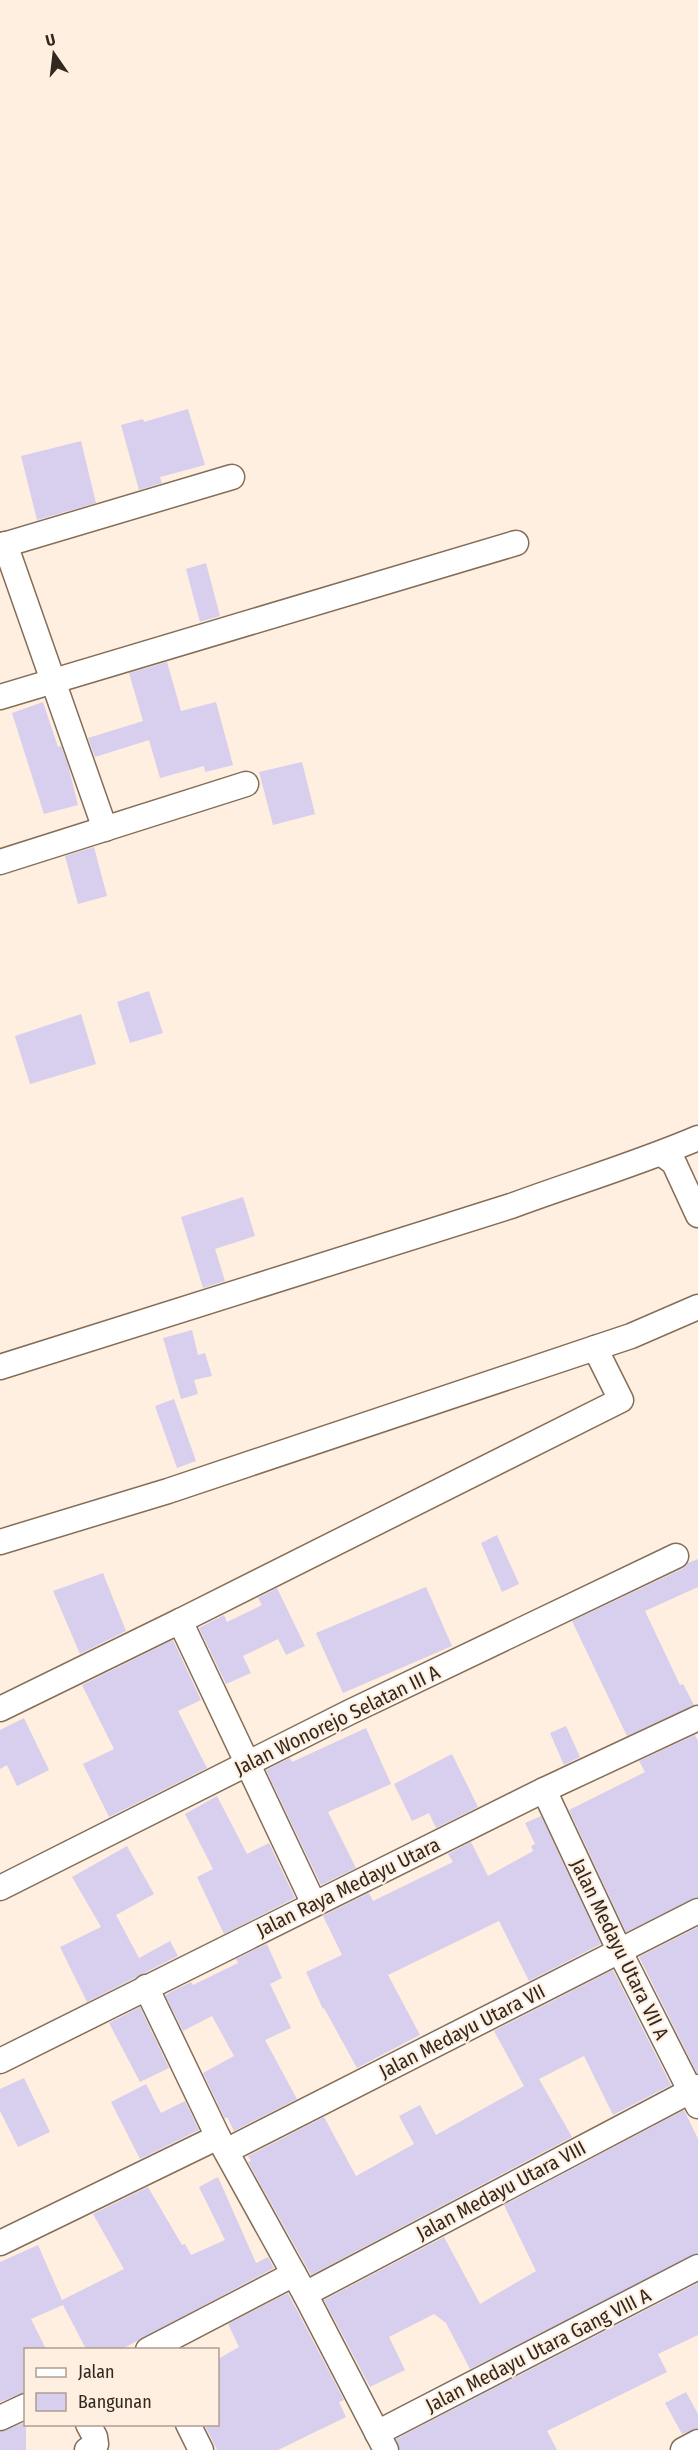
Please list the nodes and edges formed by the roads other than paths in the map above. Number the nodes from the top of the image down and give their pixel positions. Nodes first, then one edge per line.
1 (232, 477) dead end
2 (516, 543) dead end
3 (3, 545) edge
4 (54, 680) junction
5 (0, 697) edge
6 (246, 784) dead end
7 (105, 829) junction
8 (0, 862) edge
9 (698, 1138) edge
10 (662, 1154) junction
11 (698, 1215) edge
12 (698, 1307) edge
13 (595, 1348) junction
14 (0, 1367) edge
15 (0, 1542) edge
16 (676, 1556) dead end
17 (180, 1621) junction
18 (0, 1709) edge
19 (698, 1718) edge
20 (248, 1764) junction
21 (544, 1790) junction
22 (0, 1888) edge
23 (314, 1904) junction
24 (698, 1911) edge
25 (620, 1952) junction
26 (146, 1987) junction
27 (0, 2061) edge
28 (695, 2095) edge
29 (222, 2144) junction
30 (0, 2243) edge
31 (698, 2266) edge
32 (299, 2284) junction
33 (151, 2348) edge
34 (24, 2407) edge
35 (0, 2418) edge
36 (89, 2426) edge
37 (189, 2426) edge
38 (381, 2441) edge
39 (698, 2442) edge
40 (87, 2450) edge
41 (201, 2450) edge
42 (683, 2450) edge

1 - 3 street
2 - 4 street
3 - 4 street
4 - 5 street
4 - 7 street
6 - 7 street
7 - 8 street
9 - 10 street
10 - 11 street
10 - 14 street
12 - 13 street
13 - 15 street
13 - 17 street
16 - 20 street, Jalan Wonorejo Selatan III A
17 - 18 street
17 - 20 street
19 - 21 street, Jalan Raya Medayu Utara
20 - 22 street, Jalan Wonorejo Selatan III A
20 - 23 street
21 - 23 street, Jalan Raya Medayu Utara
21 - 25 street, Jalan Medayu Utara VII A
23 - 26 street, Jalan Raya Medayu Utara
24 - 25 street, Jalan Medayu Utara VII
25 - 28 street, Jalan Medayu Utara VII A
25 - 29 street, Jalan Medayu Utara VII
26 - 27 street, Jalan Raya Medayu Utara
26 - 29 street
28 - 32 street, Jalan Medayu Utara VIII
29 - 30 street, Jalan Medayu Utara VII
29 - 32 street
31 - 38 street, Jalan Medayu Utara Gang VIII A
32 - 33 street, Jalan Medayu Utara VIII
32 - 38 street
34 - 35 street
36 - 40 street
37 - 41 street
39 - 42 street

